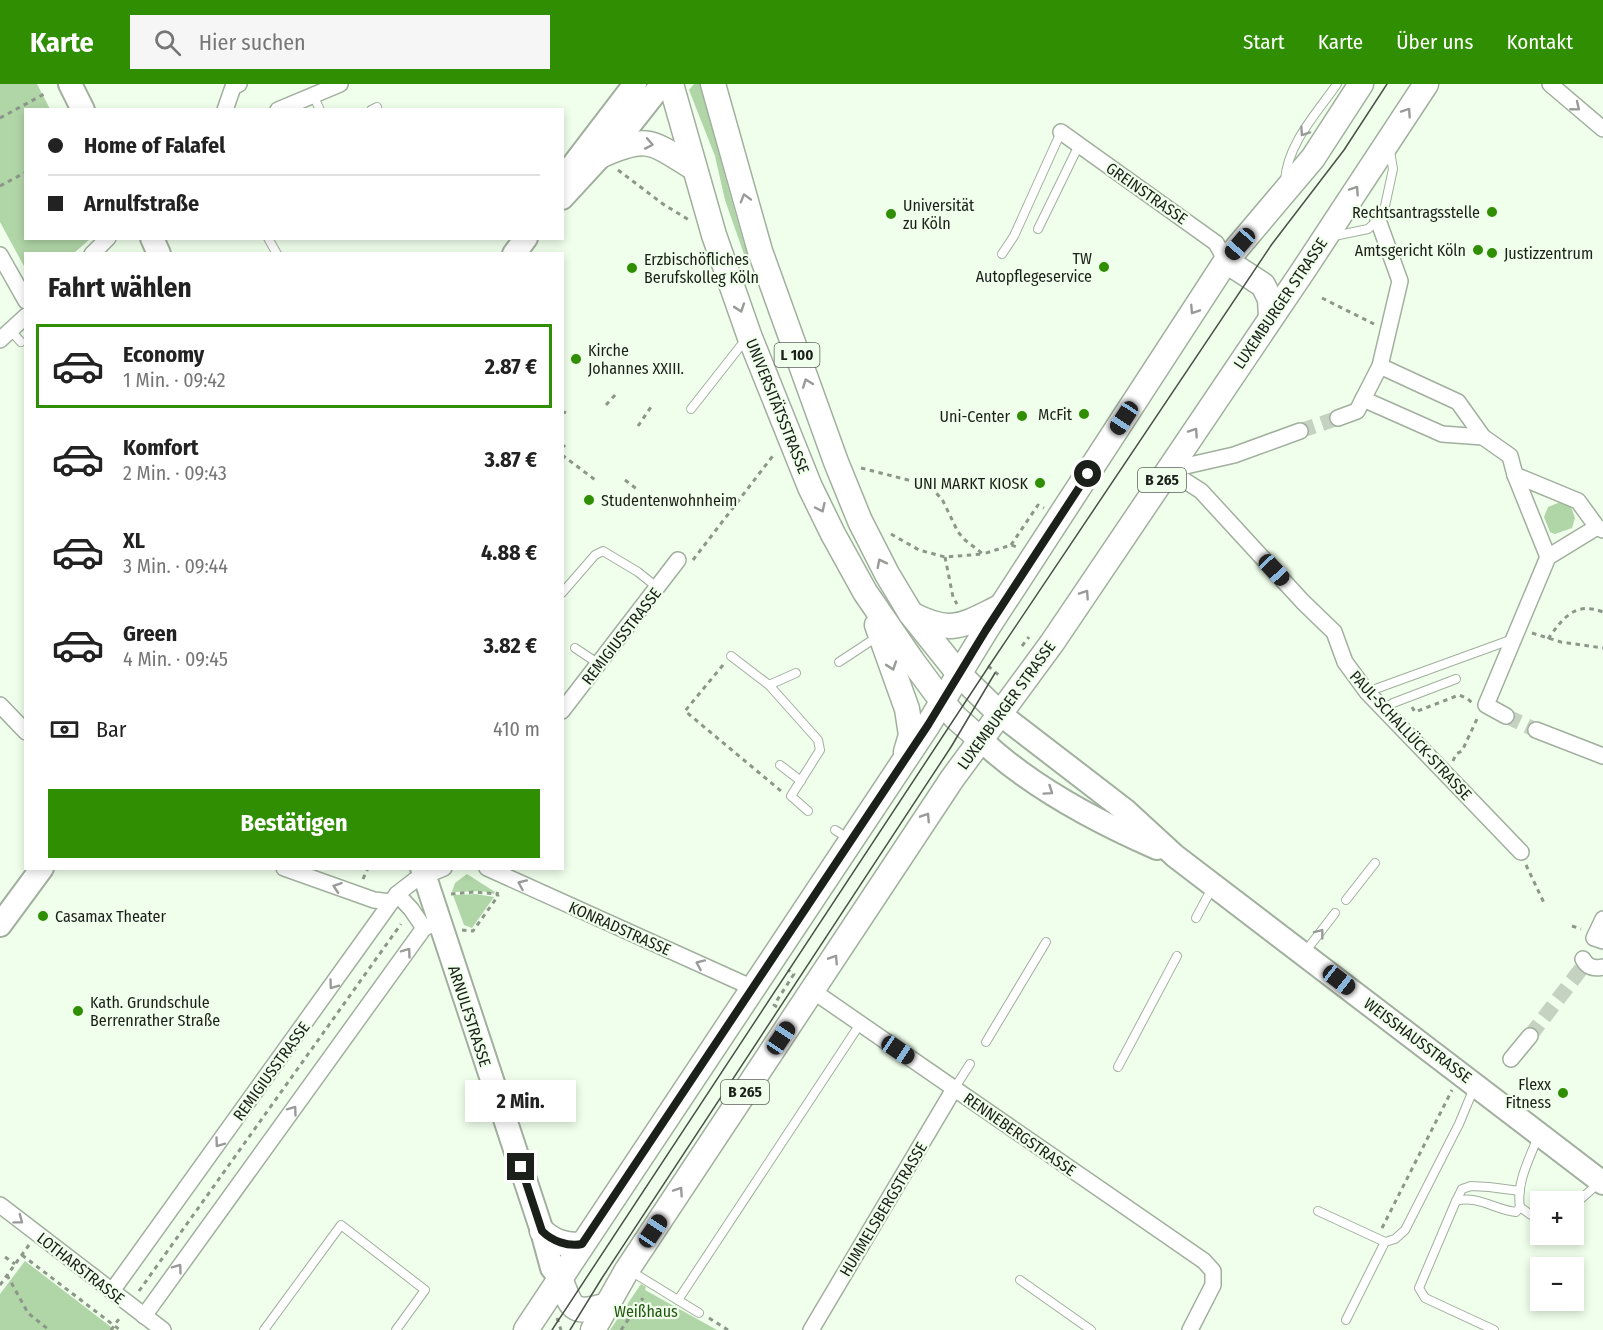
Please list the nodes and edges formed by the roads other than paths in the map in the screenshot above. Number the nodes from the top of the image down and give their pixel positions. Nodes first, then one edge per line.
1 (70, 84) edge
2 (239, 84) edge
3 (340, 84) edge
4 (635, 84) edge
5 (662, 84) edge
6 (671, 84) edge
7 (713, 84) edge
8 (1337, 84) edge
9 (1361, 84) edge
10 (1426, 84) edge
11 (1550, 84) edge
12 (313, 95) junction
13 (82, 108) edge
14 (226, 108) edge
15 (283, 108) edge
16 (319, 108) edge
17 (1603, 129) edge
18 (1061, 132) joint
19 (1388, 141) junction
20 (1079, 145) junction
21 (600, 156) junction
22 (694, 168) junction
23 (564, 175) edge
24 (1285, 191) junction
25 (564, 196) edge
26 (1378, 220) junction
27 (1038, 229) dead end
28 (1324, 239) junction
29 (106, 240) edge
30 (718, 244) junction
31 (760, 251) junction
32 (94, 252) edge
33 (1002, 254) dead end
34 (0, 255) edge
35 (1226, 261) junction
36 (24, 297) edge
37 (1271, 317) junction
38 (24, 318) edge
39 (5, 335) edge
40 (749, 335) junction
41 (21, 342) dead end
42 (1380, 366) junction
43 (1363, 399) junction
44 (691, 409) dead end
45 (1338, 418) tunnel mouth
46 (1300, 431) tunnel mouth
47 (1483, 437) junction
48 (1168, 470) junction
49 (1515, 475) junction
50 (1600, 529) edge
51 (1548, 556) junction
52 (678, 560) road end
53 (658, 588) junction
54 (564, 591) edge
55 (866, 592) junction
56 (1001, 607) junction
57 (911, 614) junction
58 (1517, 632) junction
59 (881, 635) junction
60 (575, 648) dead end
61 (731, 656) road end
62 (839, 662) dead end
63 (599, 664) junction
64 (796, 673) dead end
65 (959, 674) junction
66 (1456, 679) dead end
67 (769, 685) junction
68 (1368, 692) junction
69 (942, 701) junction
70 (0, 705) edge
71 (564, 708) edge
72 (1384, 709) junction
73 (1506, 716) tunnel mouth
74 (1011, 723) junction
75 (24, 730) edge
76 (1536, 730) tunnel mouth
77 (992, 751) junction
78 (1603, 756) edge
79 (904, 761) junction
80 (780, 765) dead end
81 (801, 780) junction
82 (808, 811) dead end
83 (1521, 852) road end
84 (1175, 856) junction
85 (1375, 863) dead end
86 (40, 870) edge
87 (290, 870) edge
88 (491, 870) edge
89 (430, 871) edge
90 (1214, 885) junction
91 (394, 898) junction
92 (1346, 900) dead end
93 (1335, 914) dead end
94 (1196, 918) dead end
95 (1603, 919) edge
96 (0, 924) edge
97 (435, 928) junction
98 (1603, 941) edge
99 (1046, 942) dead end
100 (1304, 953) junction
101 (1176, 956) dead end
102 (1584, 959) dead end
103 (1603, 967) edge
104 (753, 988) junction
105 (813, 991) junction
106 (860, 1024) junction
107 (1530, 1036) tunnel mouth
108 (986, 1042) dead end
109 (1511, 1059) dead end
110 (970, 1064) dead end
111 (1118, 1067) dead end
112 (1476, 1084) junction
113 (954, 1089) junction
114 (1539, 1133) junction
115 (1602, 1182) edge
116 (1520, 1191) junction
117 (1584, 1197) edge
118 (1456, 1202) junction
119 (0, 1205) edge
120 (1520, 1207) junction
121 (1318, 1211) dead end
122 (1530, 1214) edge
123 (542, 1231) junction
124 (1385, 1242) junction
125 (582, 1244) junction
126 (627, 1269) junction
127 (560, 1278) junction
128 (1020, 1280) dead end
129 (112, 1291) junction
130 (678, 1300) junction
131 (608, 1305) junction
132 (699, 1313) road end
133 (144, 1316) junction
134 (1346, 1320) dead end
135 (163, 1330) edge
136 (264, 1330) edge
137 (396, 1330) edge
138 (526, 1330) edge
139 (593, 1330) edge
140 (811, 1330) edge
141 (1091, 1330) edge
142 (1190, 1330) edge
143 (1494, 1330) edge

1 - 13 main road
2 - 14 street
3 - 12 street
4 - 23 main road
5 - 21 main road
6 - 22 main road, UNIVERSITÄTSSTRASSE / L 100
31 -> 7 main road, UNIVERSITÄTSSTRASSE / L 100
8 -> 24 lane
9 - 24 main road, B 265
19 -> 10 main road, LUXEMBURGER STRASSE / B 265
11 -> 17 street
12 - 15 street
12 - 16 lane
18 - 20 street, GREINSTRASSE
18 - 33 lane
19 - 26 lane
28 -> 19 main road, LUXEMBURGER STRASSE / B 265
20 - 27 lane
20 - 35 street, GREINSTRASSE
21 -> 22 main road
21 - 25 main road
22 - 30 main road, UNIVERSITÄTSSTRASSE / L 100
24 - 35 main road, B 265
26 - 28 lane
26 - 42 street
28 - 37 main road, LUXEMBURGER STRASSE / B 265
29 - 32 street
30 - 31 main road
30 -> 40 main road, UNIVERSITÄTSSTRASSE / L 100
57 -> 31 main road, UNIVERSITÄTSSTRASSE / L 100
34 - 36 street
35 - 37 main road
35 -> 56 main road, B 265
48 -> 37 main road, LUXEMBURGER STRASSE / B 265
38 - 39 street
39 - 41 lane
40 - 44 lane
40 -> 55 main road, UNIVERSITÄTSSTRASSE / L 100
42 - 43 street
42 - 47 street
43 - 45 street
43 - 47 street
46 - 48 street
47 - 49 street
48 - 68 street, PAUL-SCHALLÜCK-STRASSE
74 -> 48 main road, LUXEMBURGER STRASSE / B 265
49 - 50 street
49 - 51 street
50 - 51 street
51 - 58 street
52 - 53 street, REMIGIUSSTRASSE
53 - 54 lane
53 - 63 street, REMIGIUSSTRASSE
55 - 59 main road, L 100
55 - 69 main road, UNIVERSITÄTSSTRASSE / L 100
56 - 57 main road
56 - 65 main road, B 265
57 - 65 main road, UNIVERSITÄTSSTRASSE / L 100
58 - 68 lane
58 - 73 street
59 - 62 lane
59 -> 79 main road, L 100
60 - 63 lane
61 - 67 lane
63 - 71 street, REMIGIUSSTRASSE
64 - 67 lane
65 - 69 main road, B 265
65 - 74 main road, WEISSHAUSSTRASSE / L 100
66 - 72 lane
67 - 81 lane
68 - 72 street, PAUL-SCHALLÜCK-STRASSE
69 - 74 main road
69 - 77 main road, WEISSHAUSSTRASSE / L 100
69 - 79 main road, B 265
70 - 75 street
72 - 83 street, PAUL-SCHALLÜCK-STRASSE
74 - 77 main road, LUXEMBURGER STRASSE / B 265
74 - 84 main road, WEISSHAUSSTRASSE
76 - 78 street
77 -> 84 main road, WEISSHAUSSTRASSE
105 -> 77 main road, LUXEMBURGER STRASSE / B 265
79 - 104 main road, B 265
80 - 81 lane
81 - 82 lane
84 - 90 main road, WEISSHAUSSTRASSE
85 - 92 lane
86 - 96 main road
91 -> 87 street
104 -> 88 street, KONRADSTRASSE
89 - 91 street, REMIGIUSSTRASSE
89 - 97 main road, ARNULFSTRASSE
90 - 94 lane
90 - 100 main road, WEISSHAUSSTRASSE
91 - 97 street
91 -> 129 street, REMIGIUSSTRASSE
100 -> 93 lane
95 - 98 street
97 - 123 main road, ARNULFSTRASSE
133 -> 97 street
99 - 108 lane
100 - 112 main road, WEISSHAUSSTRASSE
101 - 111 lane
102 - 103 street
104 - 125 main road, B 265
105 - 106 street, RENNEBERGSTRASSE
126 -> 105 main road, LUXEMBURGER STRASSE / B 265
106 - 113 street, RENNEBERGSTRASSE
106 - 130 lane
107 - 109 street
110 - 113 lane
112 - 114 main road, WEISSHAUSSTRASSE
112 - 124 lane
113 - 140 street, HUMMELSBERGSTRASSE
113 - 142 street, RENNEBERGSTRASSE
114 - 115 main road, WEISSHAUSSTRASSE
114 - 116 lane
115 - 117 lane
116 - 118 lane
116 - 120 lane
118 - 120 lane
118 - 143 lane
119 -> 129 street, LOTHARSTRASSE
120 - 122 lane
121 - 124 lane
123 - 125 main road
123 - 127 main road, ARNULFSTRASSE
124 - 134 lane
125 - 127 main road, B 265
126 - 130 lane
126 - 131 main road, LUXEMBURGER STRASSE / B 265
127 - 131 main road
127 - 138 main road, B 265
128 - 141 lane
129 - 133 street, LOTHARSTRASSE
130 - 132 lane
131 - 139 main road, LUXEMBURGER STRASSE / B 265
133 - 135 street, LOTHARSTRASSE
136 - 137 lane

